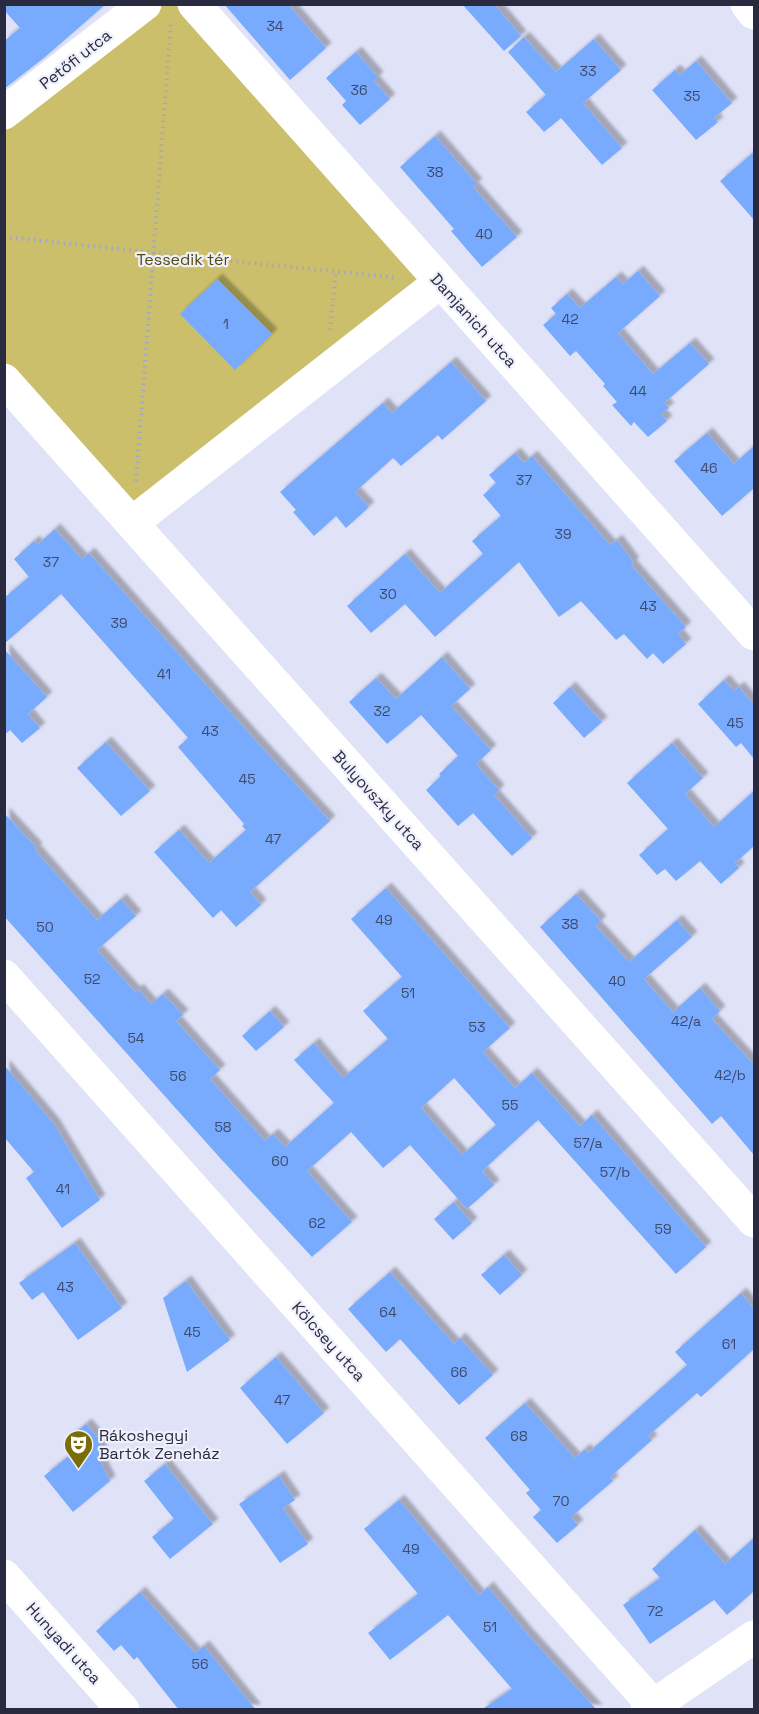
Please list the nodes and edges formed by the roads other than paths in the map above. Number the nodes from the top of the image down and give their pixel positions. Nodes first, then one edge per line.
1 (747, 4) edge
2 (171, 8) edge
3 (754, 13) edge
4 (4, 114) edge
5 (440, 282) junction
6 (4, 380) edge
7 (132, 523) junction
8 (754, 634) edge
9 (4, 976) edge
10 (754, 1221) edge
11 (4, 1576) edge
12 (754, 1637) edge
13 (650, 1707) edge
14 (123, 1710) edge

1 - 3 street
2 - 4 street, Petőfi utca
2 - 5 street, Damjanich utca
5 - 7 street
5 - 8 street, Damjanich utca
6 - 7 street, Bulyovszky utca
7 - 10 street, Bulyovszky utca
9 - 13 street, Kölcsey utca
11 - 14 street, Hunyadi utca
12 - 13 street

